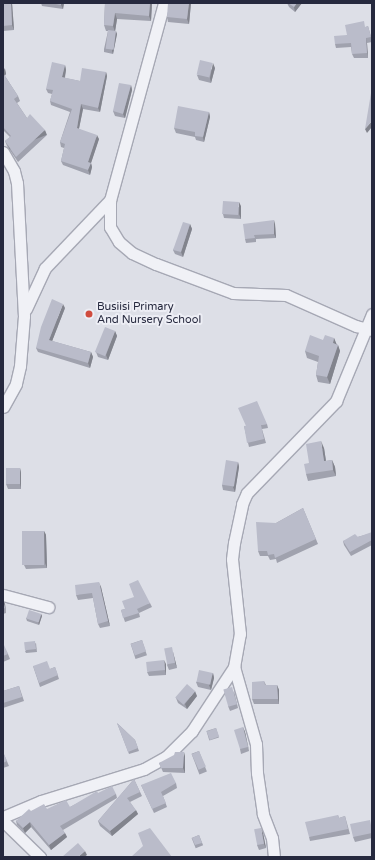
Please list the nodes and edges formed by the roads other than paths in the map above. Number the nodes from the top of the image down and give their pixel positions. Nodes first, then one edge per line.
1 (164, 3) edge
2 (3, 152) edge
3 (110, 200) junction
4 (372, 314) edge
5 (24, 316) junction
6 (369, 329) edge
7 (3, 407) edge
8 (3, 595) edge
9 (48, 607) dead end
10 (234, 667) junction
11 (3, 817) edge
12 (3, 821) edge
13 (40, 857) edge
14 (274, 857) edge

1 - 3 street
2 - 5 street
3 - 5 street
3 - 6 street
4 - 6 street
5 - 7 street
6 - 10 street
8 - 9 street
10 - 11 street
10 - 14 street
12 - 13 street

